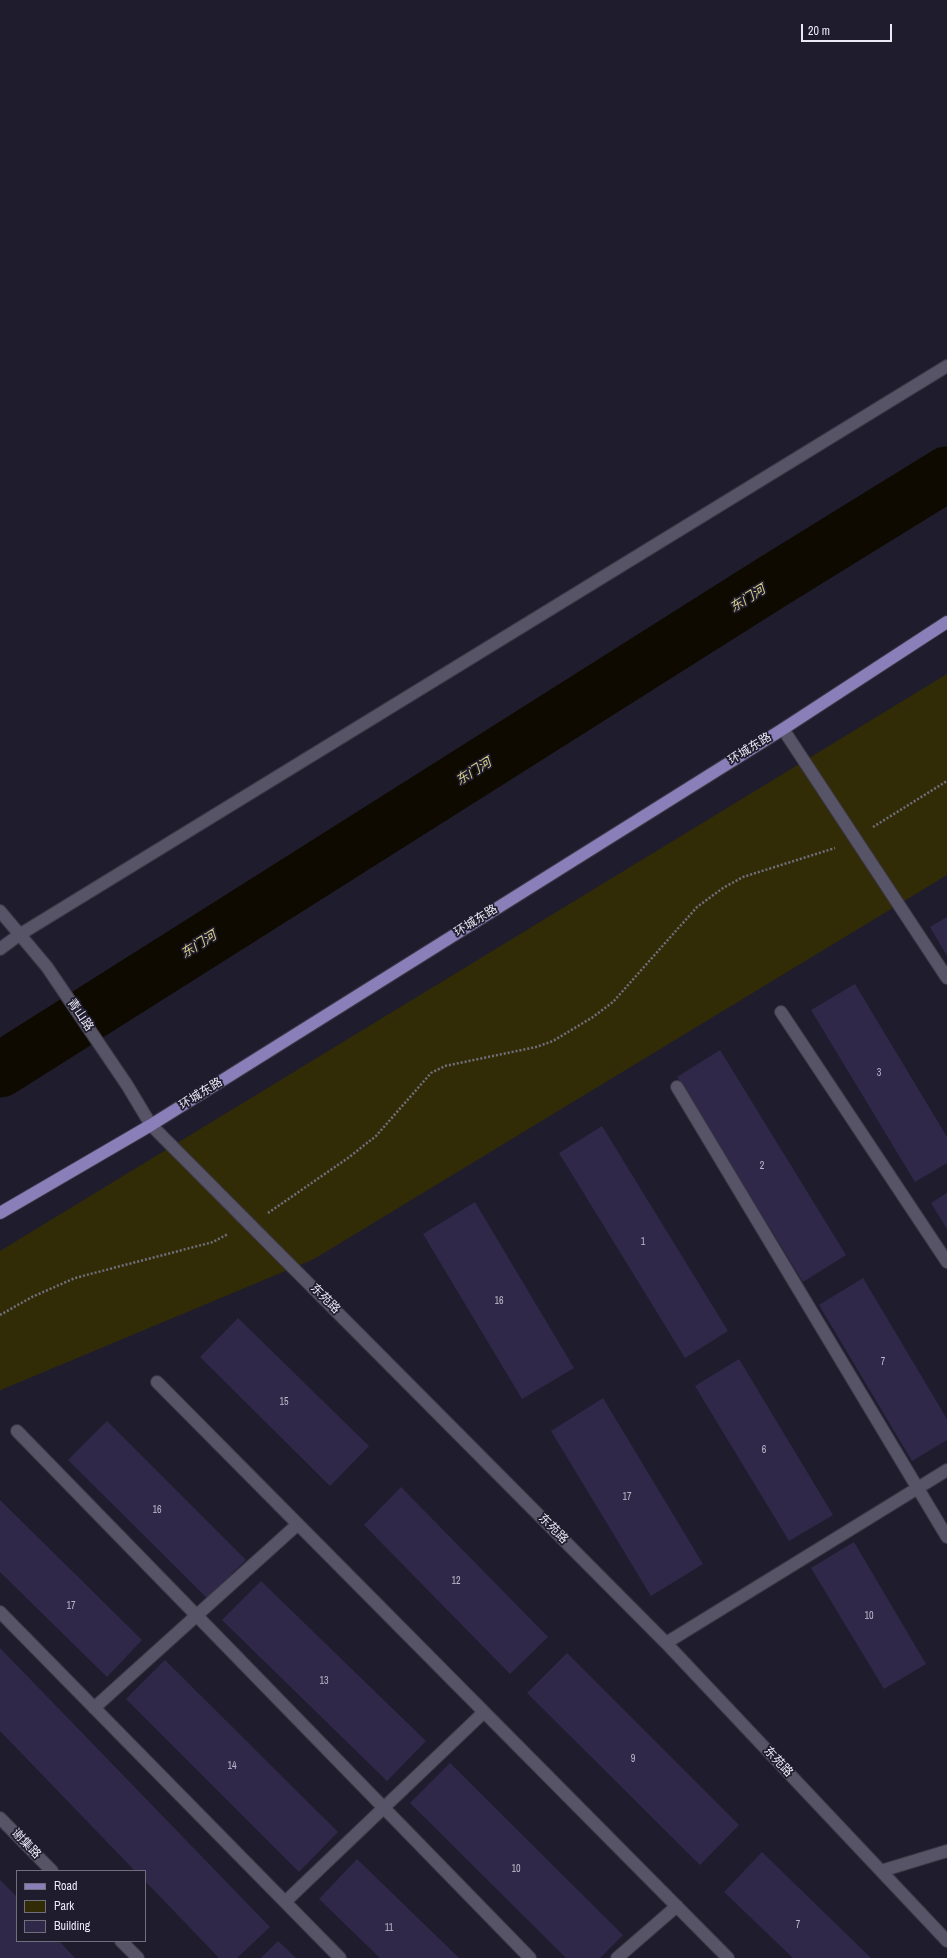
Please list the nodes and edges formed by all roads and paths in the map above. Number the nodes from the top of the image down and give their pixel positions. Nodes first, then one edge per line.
1 (947, 366) edge
2 (947, 622) edge
3 (783, 729) junction
4 (947, 781) edge
5 (855, 838) junction
6 (0, 911) edge
7 (19, 935) junction
8 (0, 949) edge
9 (947, 978) edge
10 (781, 1012) dead end
11 (677, 1087) dead end
12 (151, 1125) junction
13 (0, 1213) edge
14 (249, 1223) junction
15 (947, 1262) edge
16 (0, 1315) edge
17 (157, 1382) dead end
18 (17, 1431) dead end
19 (947, 1470) edge
20 (918, 1488) junction
21 (298, 1524) junction
22 (947, 1537) edge
23 (0, 1612) edge
24 (197, 1615) junction
25 (666, 1643) junction
26 (94, 1708) junction
27 (484, 1712) junction
28 (384, 1807) junction
29 (0, 1818) edge
30 (947, 1851) edge
31 (51, 1870) edge
32 (881, 1870) junction
33 (285, 1902) junction
34 (677, 1906) junction
35 (947, 1941) edge
36 (122, 1942) edge
37 (138, 1958) edge
38 (340, 1958) edge
39 (530, 1958) edge
40 (617, 1958) edge
41 (728, 1958) edge

1 - 7 street
2 - 3 main road, 环城东路
3 - 5 street
3 - 12 main road, 环城东路
4 - 5 path
5 - 9 street
5 - 14 path
6 - 7 street, 青山路
7 - 8 street
7 - 12 street, 青山路
10 - 15 street
11 - 20 street
12 - 13 main road, 环城东路
12 - 14 street, 东苑路
14 - 16 path
14 - 25 street, 东苑路
17 - 21 street
18 - 24 street
19 - 20 street
20 - 22 street
20 - 25 street
21 - 24 street
21 - 27 street
23 - 26 street
24 - 26 street
24 - 28 street
25 - 32 street, 东苑路
26 - 33 street
27 - 28 street
27 - 34 street
28 - 33 street
28 - 39 street
29 - 31 street, 谢集路
30 - 32 street
32 - 35 street, 东苑路
33 - 38 street
34 - 40 street
34 - 41 street
36 - 37 street

